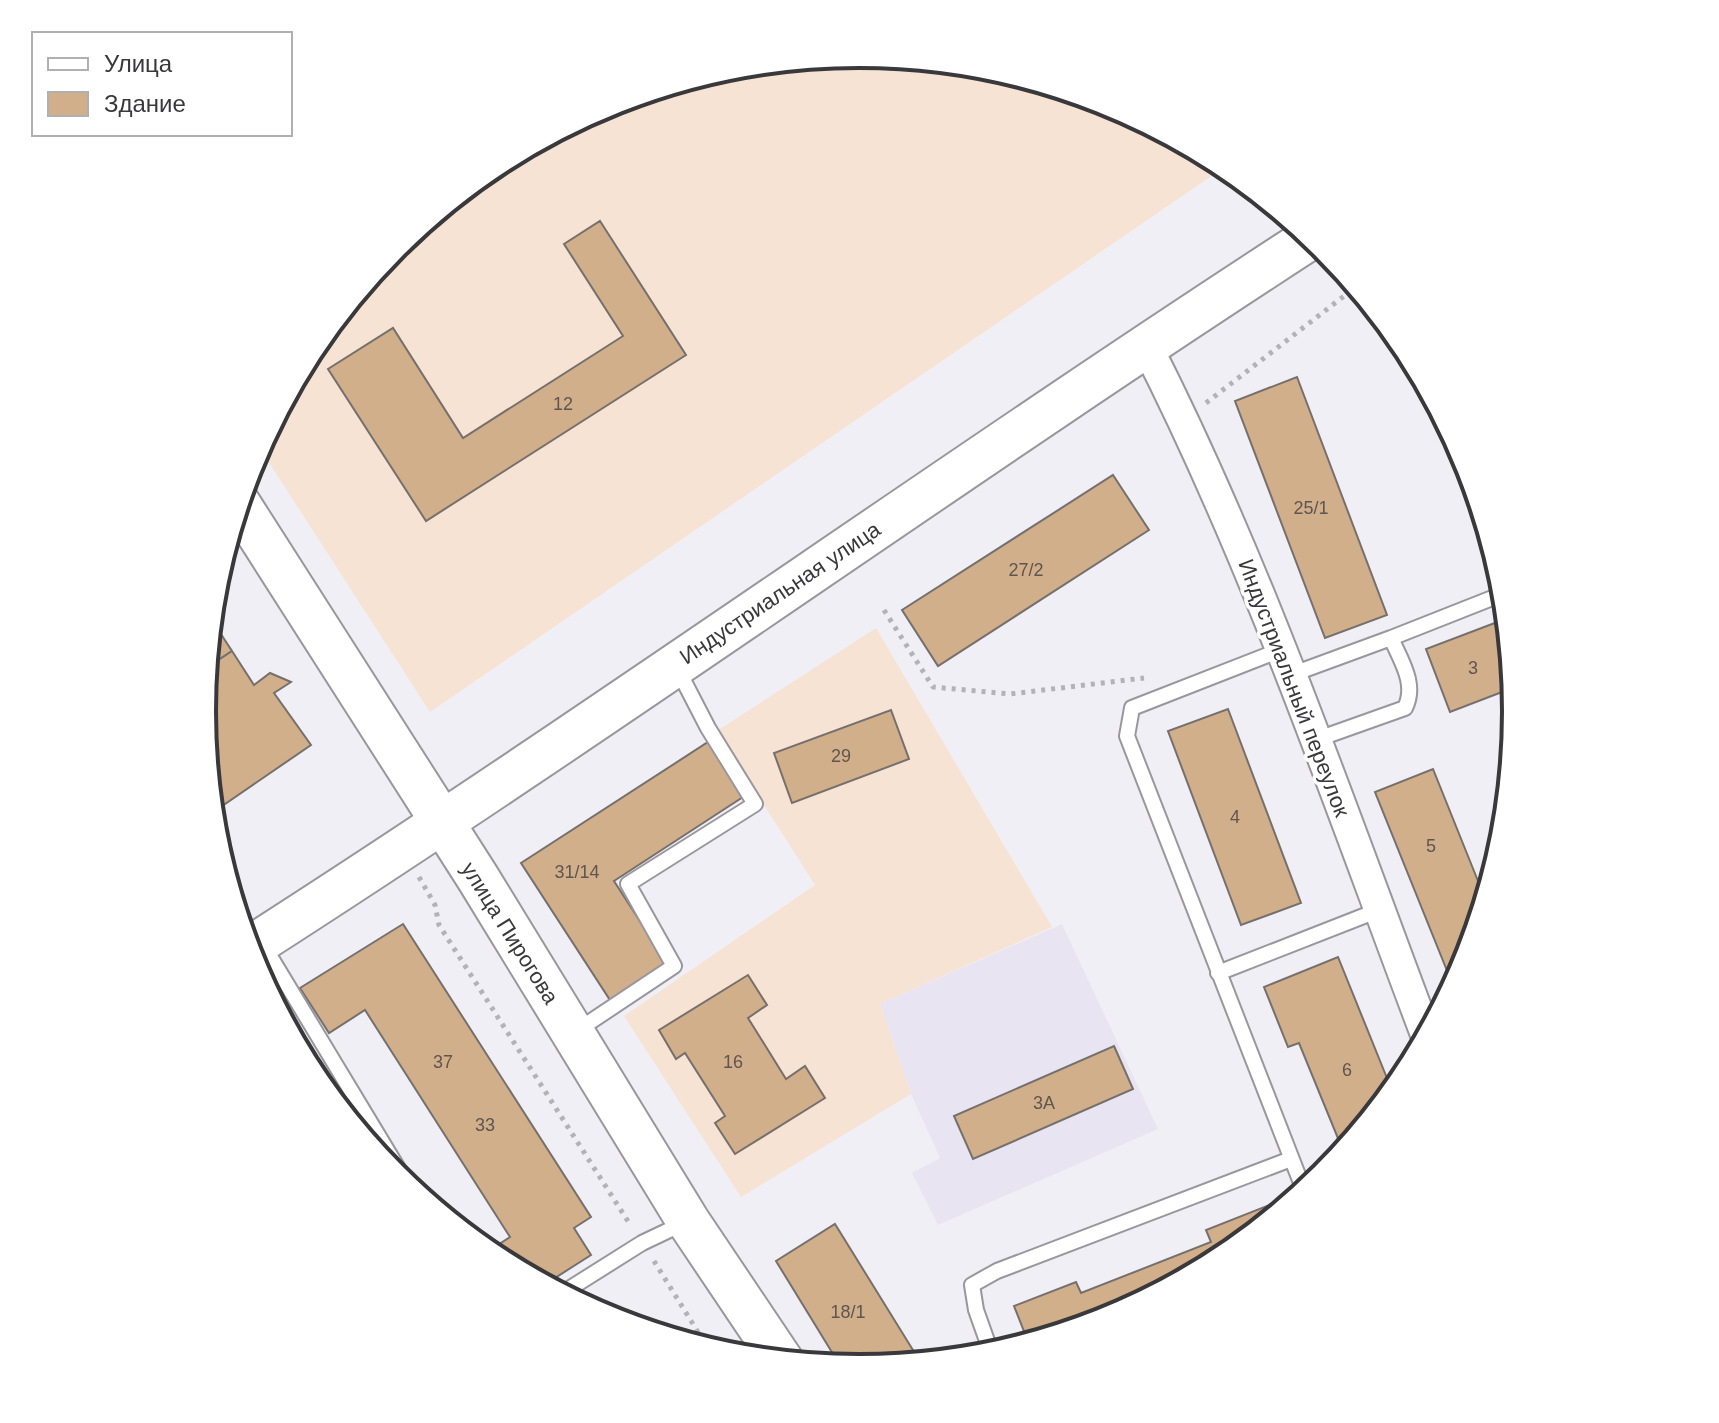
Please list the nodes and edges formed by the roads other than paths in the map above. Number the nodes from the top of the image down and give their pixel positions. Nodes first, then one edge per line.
1 (1302, 244) edge
2 (1146, 345) junction
3 (247, 516) edge
4 (1493, 598) edge
5 (1391, 638) junction
6 (1288, 662) junction
7 (675, 665) junction
8 (1315, 740) junction
9 (441, 824) junction
10 (1379, 910) junction
11 (259, 942) edge
12 (271, 972) edge
13 (1218, 973) junction
14 (1422, 1024) edge
15 (572, 1034) junction
16 (377, 1138) edge
17 (1291, 1159) junction
18 (1300, 1181) edge
19 (688, 1221) junction
20 (572, 1287) edge
21 (988, 1342) edge
22 (774, 1349) edge

1 - 2 street, Индустриальная улица
2 - 6 street, Индустриальный переулок
2 - 7 street, Индустриальная улица
3 - 9 street, улица Пирогова
4 - 5 lane
5 - 6 lane
5 - 8 lane
6 - 8 street, Индустриальный переулок
6 - 13 lane
7 - 9 street, Индустриальная улица
7 - 15 lane
8 - 10 street, Индустриальный переулок
9 - 11 street, Индустриальная улица
9 - 15 street, улица Пирогова
10 - 13 lane
10 - 14 street, Индустриальный переулок
12 - 16 lane
13 - 17 lane
15 - 19 street, улица Пирогова
17 - 18 lane
17 - 21 lane
19 - 20 lane
19 - 22 street, улица Пирогова

